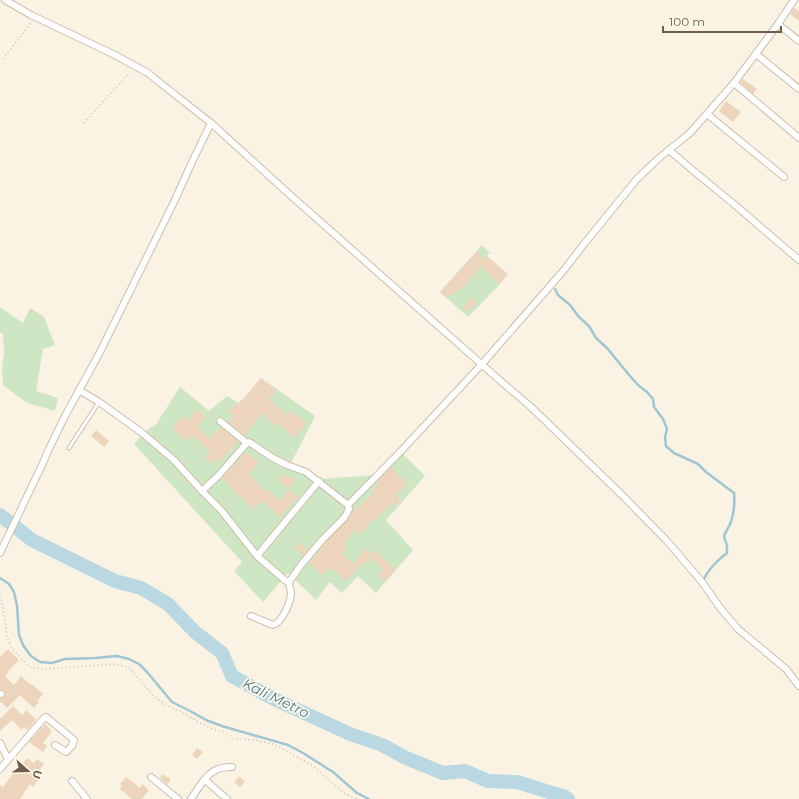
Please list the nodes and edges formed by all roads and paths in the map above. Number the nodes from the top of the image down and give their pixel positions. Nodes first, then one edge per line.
1 (5, 0) edge
2 (794, 0) edge
3 (778, 24) junction
4 (30, 25) dead end
5 (799, 41) edge
6 (756, 54) junction
7 (3, 59) dead end
8 (131, 71) dead end
9 (734, 83) junction
10 (799, 89) edge
11 (707, 114) junction
12 (84, 123) dead end
13 (211, 123) junction
14 (799, 138) edge
15 (669, 150) junction
16 (784, 177) dead end
17 (799, 260) edge
18 (482, 364) junction
19 (79, 390) junction
20 (99, 402) junction
21 (220, 421) dead end
22 (247, 443) junction
23 (69, 448) dead end
24 (319, 482) junction
25 (202, 491) junction
26 (348, 505) junction
27 (0, 553) edge
28 (258, 556) junction
29 (289, 582) junction
30 (0, 596) edge
31 (251, 616) dead end
32 (799, 686) edge
33 (0, 743) edge
34 (55, 745) dead end
35 (8, 759) junction
36 (232, 767) dead end
37 (0, 769) edge
38 (151, 777) dead end
39 (205, 780) junction
40 (72, 781) dead end
41 (87, 799) edge
42 (178, 799) edge
43 (192, 799) edge
44 (228, 799) edge
45 (356, 799) edge

1 - 13 street
2 - 3 street
3 - 5 street
3 - 6 street
4 - 7 path
6 - 9 street
6 - 10 street
8 - 12 path
9 - 11 street
9 - 14 street
11 - 15 street
11 - 16 street
13 - 18 street
13 - 19 street
15 - 17 street
15 - 18 street
18 - 26 street
18 - 32 street
19 - 20 street
19 - 27 street
20 - 23 lane
20 - 25 street
21 - 22 street
22 - 24 street
22 - 25 street
24 - 26 street
24 - 28 street
25 - 28 street
26 - 29 street
28 - 29 street
29 - 31 street
30 - 45 path
33 - 35 street
34 - 35 street
35 - 37 street
36 - 39 street
38 - 42 street
39 - 43 street
39 - 44 street
40 - 41 street

